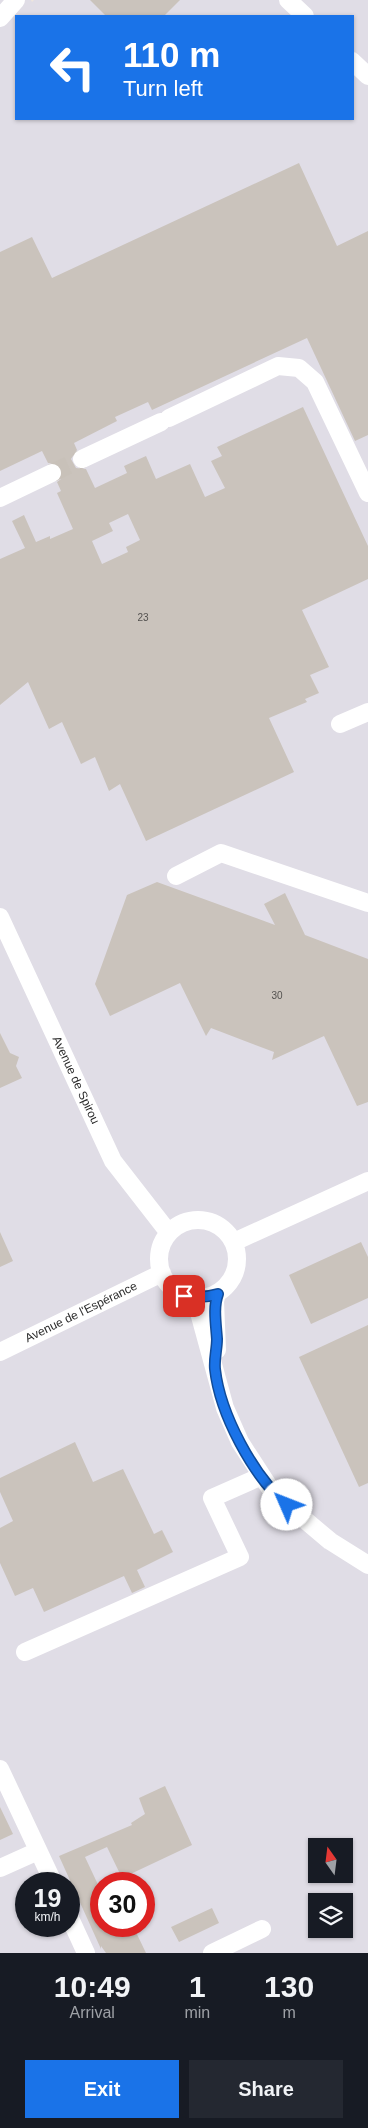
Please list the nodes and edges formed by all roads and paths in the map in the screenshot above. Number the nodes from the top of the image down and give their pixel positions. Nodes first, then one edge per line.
1 (16, 0) edge
2 (288, 0) edge
3 (304, 15) edge
4 (0, 18) edge
5 (354, 63) edge
6 (368, 76) edge
7 (82, 459) tunnel mouth
8 (52, 473) tunnel mouth
9 (368, 493) edge
10 (0, 498) edge
11 (368, 712) edge
12 (340, 724) dead end
13 (176, 876) dead end
14 (368, 903) edge
15 (0, 917) edge
16 (368, 1181) edge
17 (169, 1233) junction
18 (234, 1242) junction
19 (162, 1273) junction
20 (218, 1294) junction
21 (194, 1298) junction
22 (0, 1352) edge
23 (215, 1369) junction
24 (262, 1476) junction
25 (368, 1565) edge
26 (26, 1652) dead end
27 (0, 1769) edge
28 (38, 1851) junction
29 (0, 1868) edge
30 (48, 1872) edge
31 (262, 1930) dead end
32 (79, 1937) edge
33 (86, 1953) edge
34 (212, 1953) edge

1 - 4 street
2 - 3 street
5 - 6 street
7 - 9 street
8 - 10 street
11 - 12 street
13 - 14 street
15 - 17 street, Avenue de Spirou
16 - 18 street
17 - 18 street
17 - 19 street
18 - 20 street
19 - 21 street
19 - 22 street, Avenue de l'Espérance
20 - 21 street
20 - 23 street
21 - 23 street
23 - 24 street
24 - 25 street
24 - 26 street
27 - 28 street
28 - 29 street
28 - 30 street
31 - 34 street
32 - 33 street

